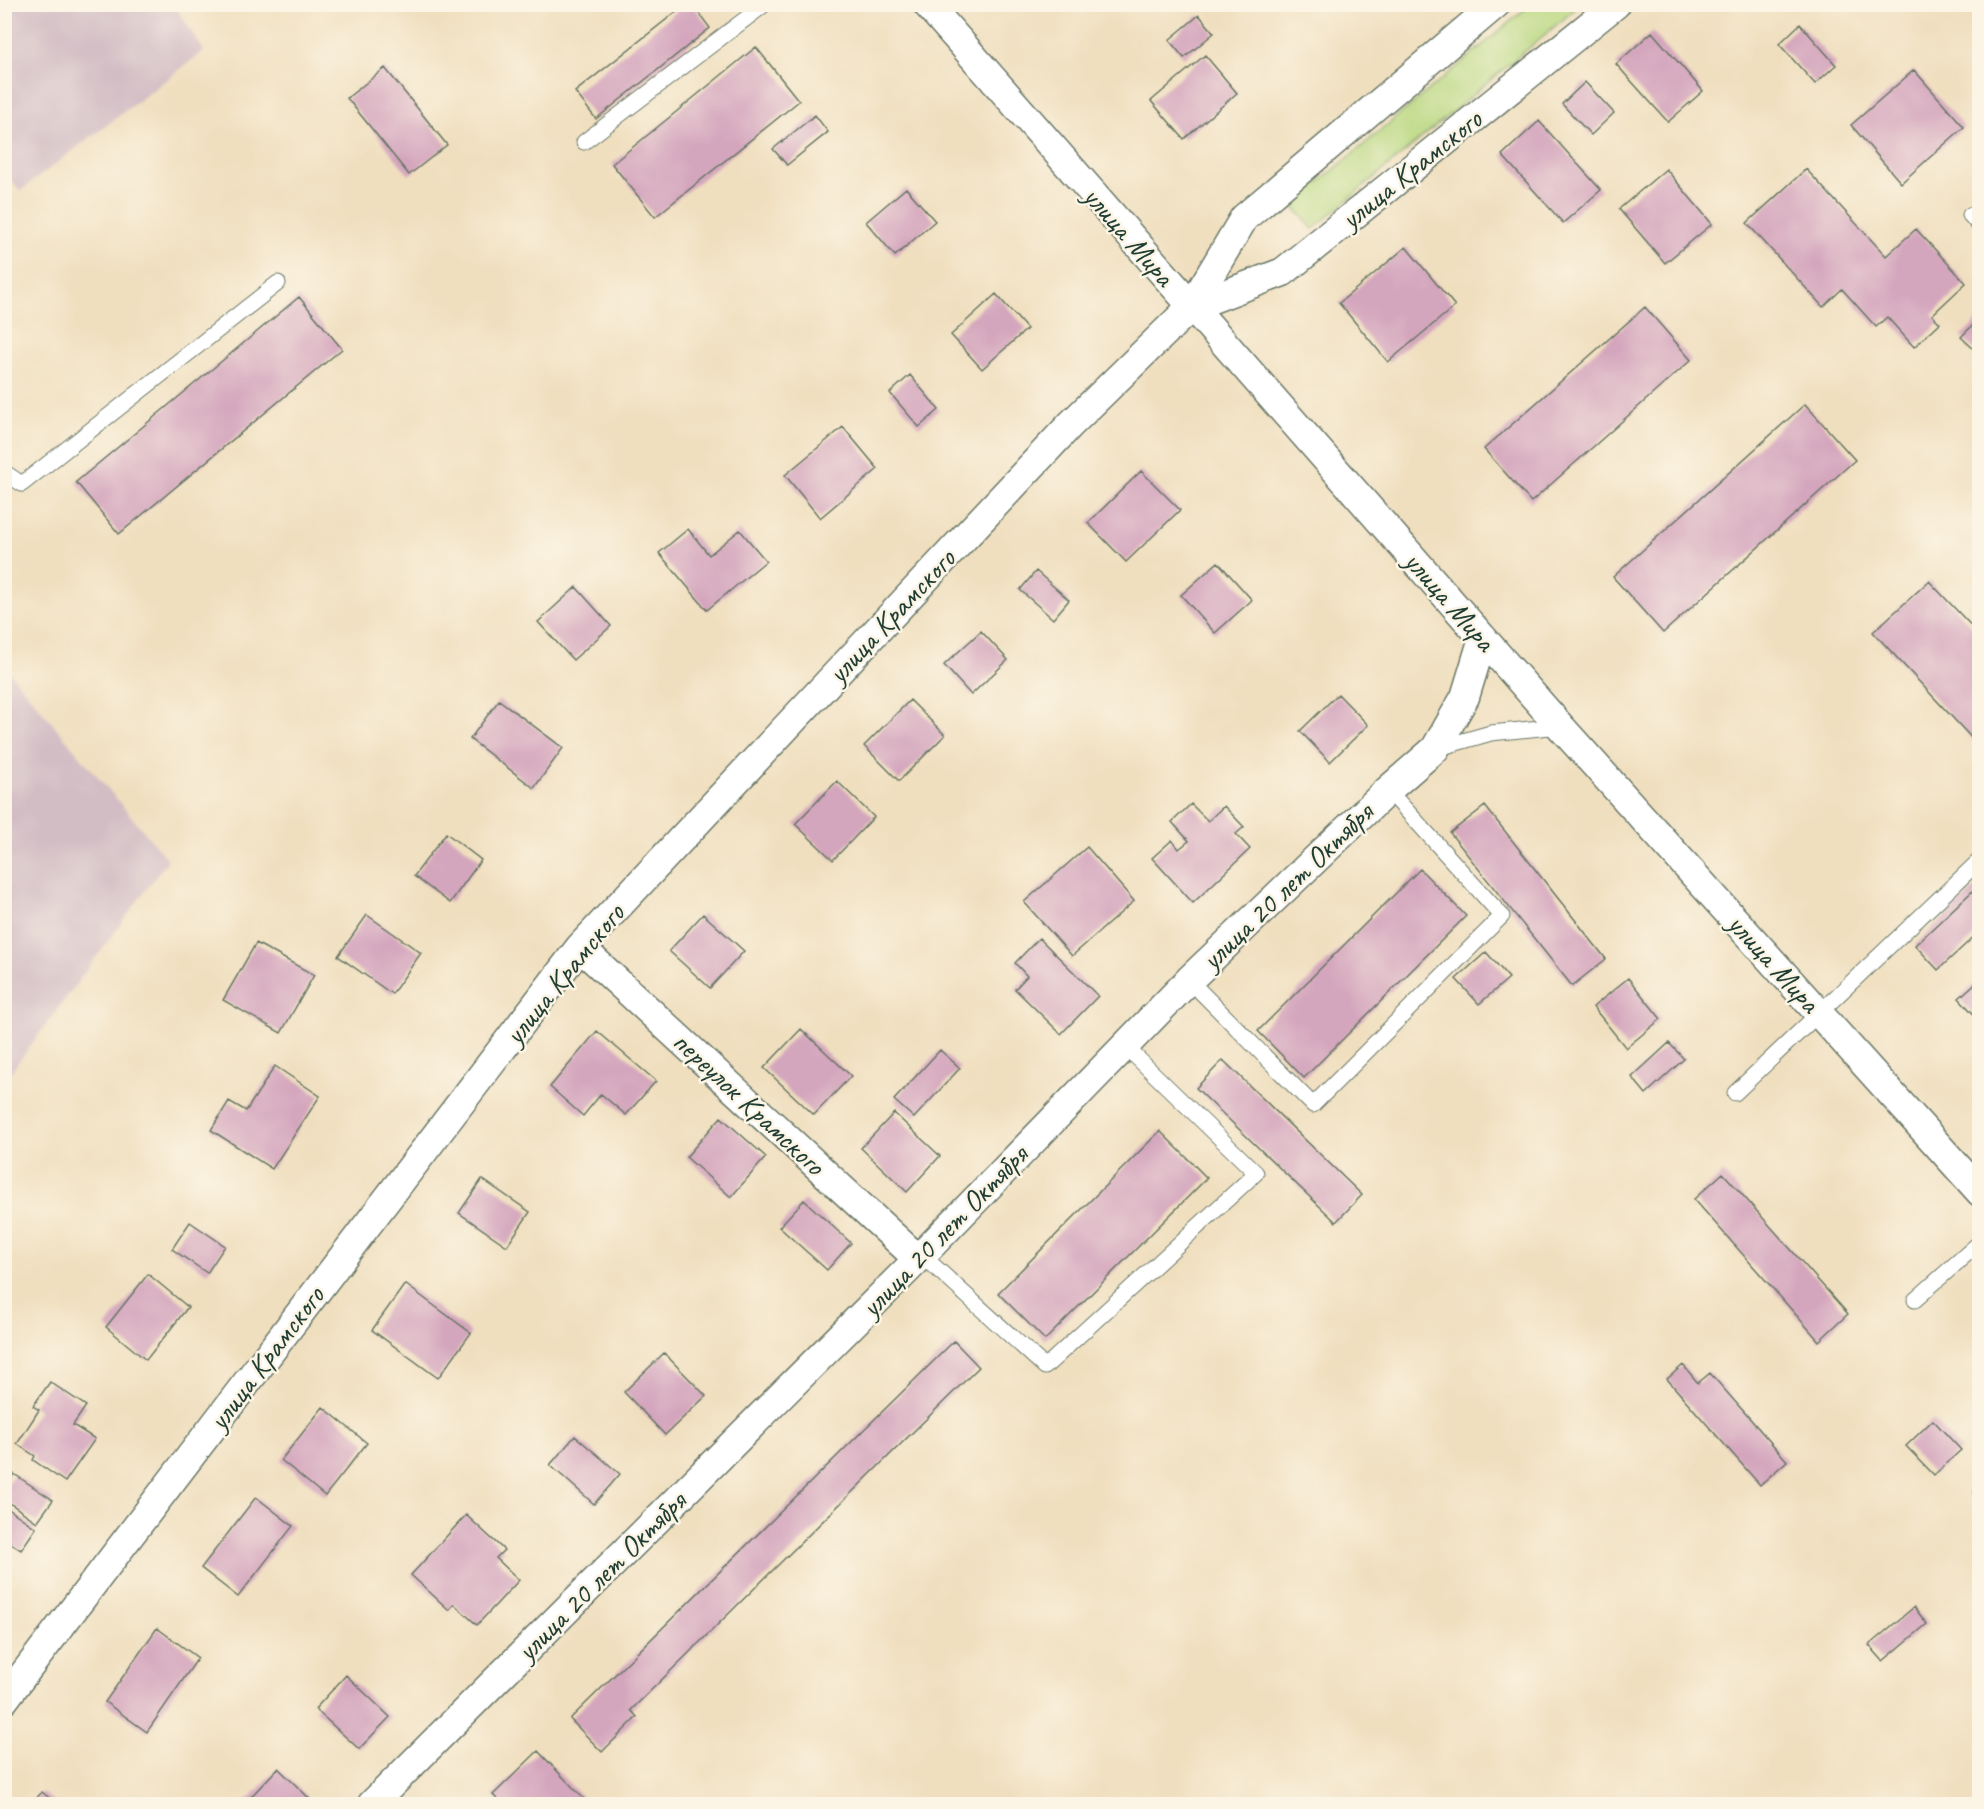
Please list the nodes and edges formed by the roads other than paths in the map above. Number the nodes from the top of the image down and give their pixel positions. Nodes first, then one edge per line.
1 (765, 4) edge
2 (927, 4) edge
3 (1496, 4) edge
4 (1616, 4) edge
5 (584, 141) dead end
6 (278, 283) dead end
7 (1191, 307) junction
8 (4, 472) edge
9 (1483, 638) junction
10 (1560, 726) junction
11 (1436, 749) junction
12 (1388, 790) junction
13 (1980, 860) edge
14 (580, 947) junction
15 (1189, 980) junction
16 (1818, 1013) junction
17 (1125, 1046) junction
18 (1735, 1093) dead end
19 (1980, 1192) edge
20 (1980, 1242) edge
21 (920, 1257) junction
22 (1915, 1300) dead end
23 (4, 1700) edge
24 (372, 1804) edge

1 - 5 lane
2 - 7 street, улица Мира
3 - 7 street, улица Крамского
4 - 7 street, улица Крамского
6 - 8 lane
7 - 9 street, улица Мира
7 - 14 street, улица Крамского
9 - 10 street, улица Мира
9 - 11 street, улица 20 лет Октября
10 - 11 lane
10 - 16 street, улица Мира
11 - 12 street, улица 20 лет Октября
12 - 15 street, улица 20 лет Октября
12 - 15 lane
13 - 16 lane
14 - 21 street, переулок Крамского
14 - 23 street, улица Крамского
15 - 17 street, улица 20 лет Октября
16 - 18 lane
16 - 19 street, улица Мира
17 - 21 street, улица 20 лет Октября
17 - 21 lane
20 - 22 lane
21 - 24 street, улица 20 лет Октября

